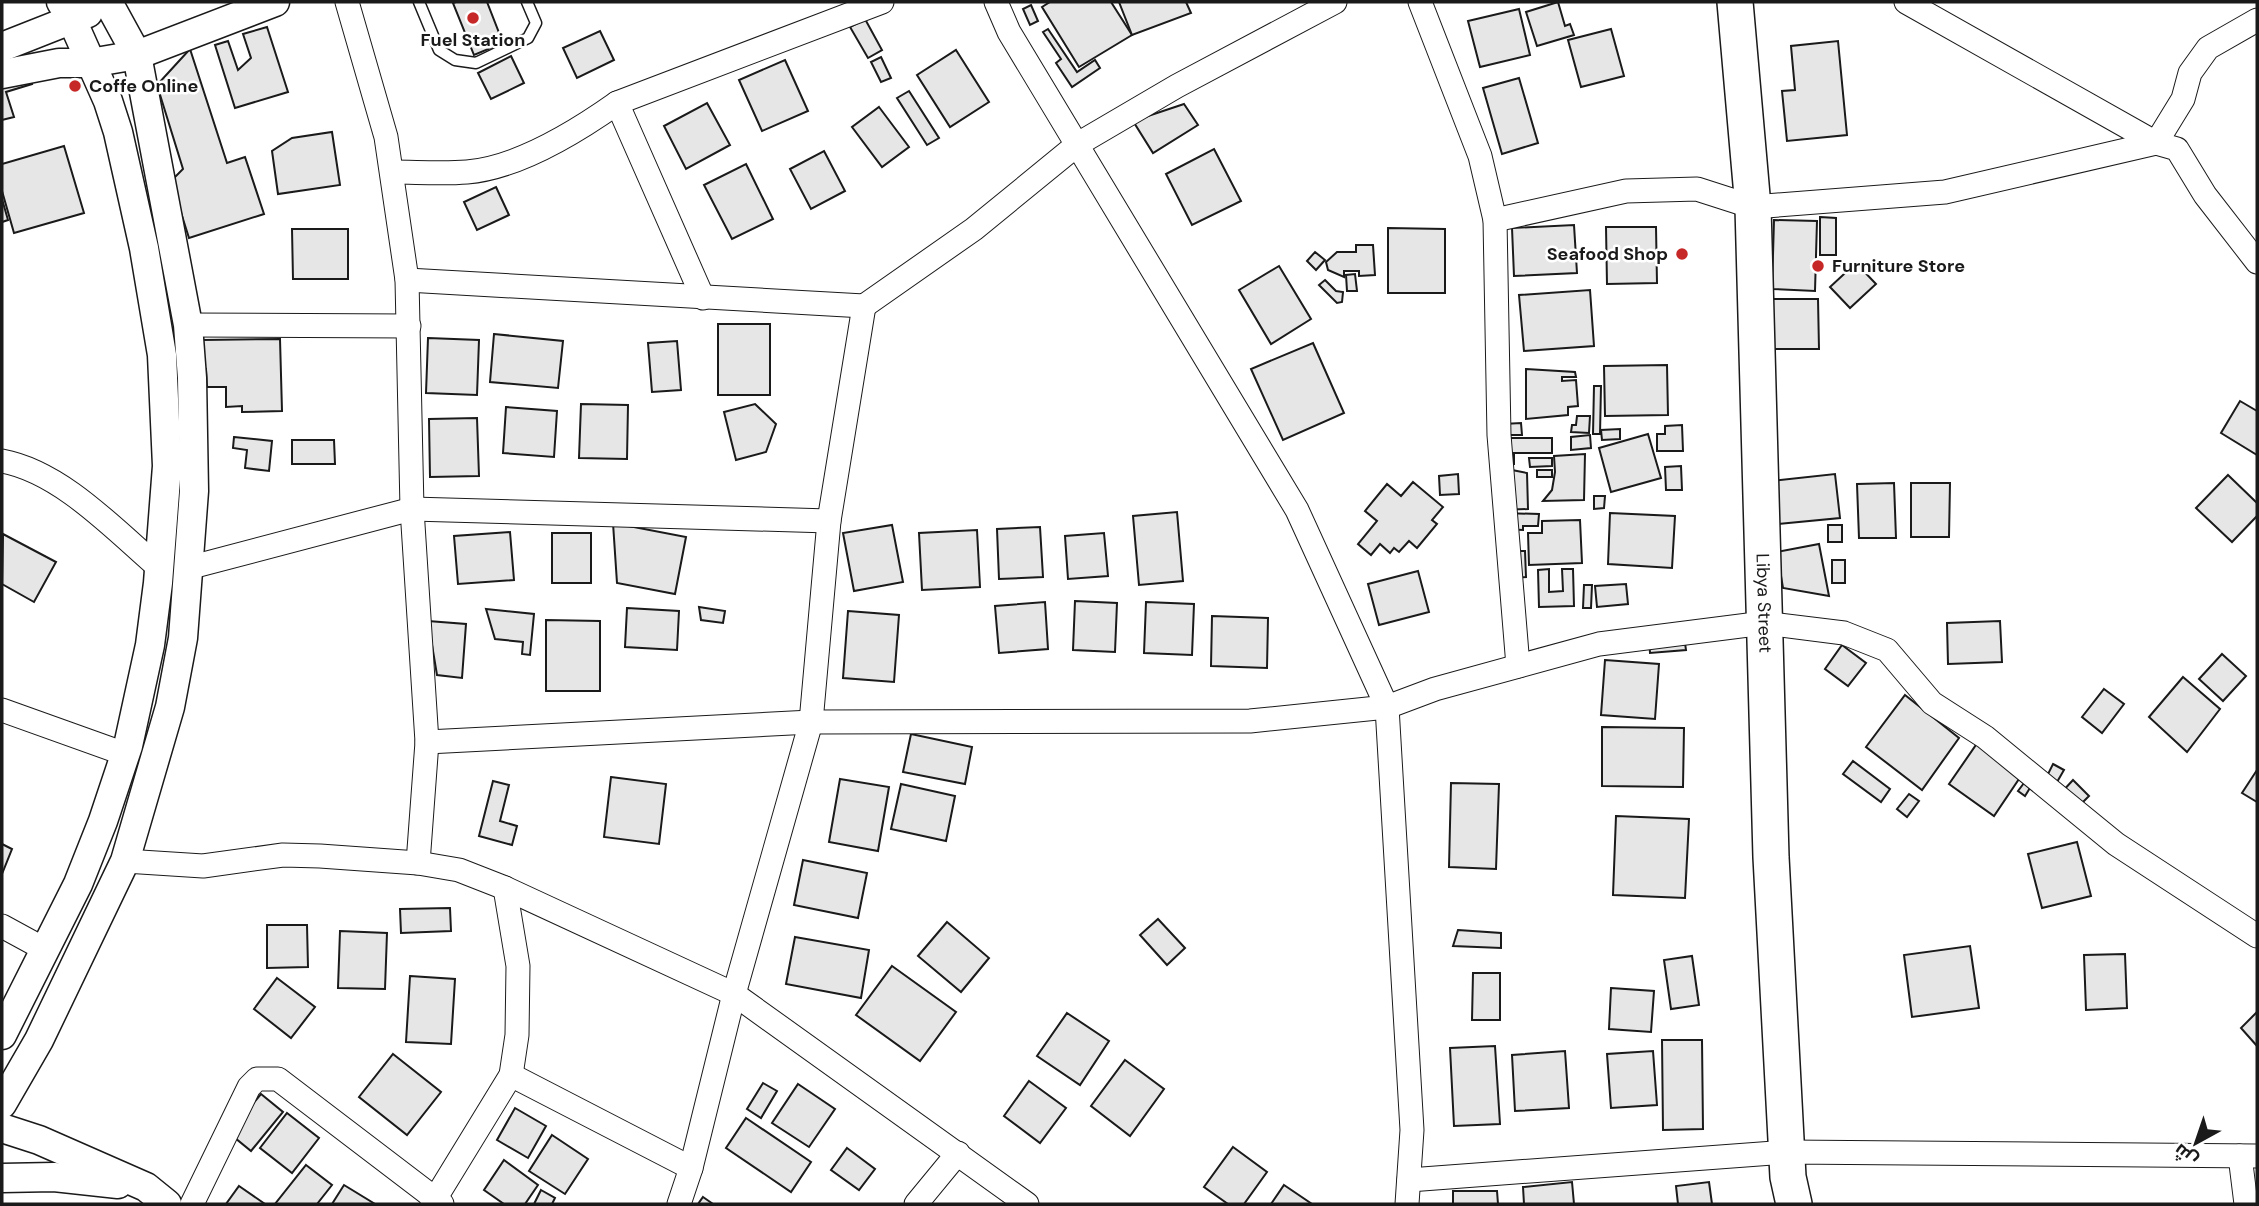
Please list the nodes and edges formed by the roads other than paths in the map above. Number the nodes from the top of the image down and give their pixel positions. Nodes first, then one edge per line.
1 (110, 2) edge
2 (275, 2) edge
3 (347, 2) edge
4 (419, 2) edge
5 (527, 2) edge
6 (882, 2) edge
7 (981, 2) edge
8 (996, 2) edge
9 (1335, 2) edge
10 (1420, 2) edge
11 (1735, 2) edge
12 (1906, 2) edge
13 (66, 11) edge
14 (2257, 20) edge
15 (1009, 32) junction
16 (2, 47) edge
17 (137, 55) junction
18 (90, 63) junction
19 (2, 74) edge
20 (617, 103) junction
21 (1078, 144) junction
22 (2156, 144) junction
23 (392, 172) junction
24 (1753, 207) junction
25 (1495, 220) junction
26 (2257, 262) edge
27 (407, 280) junction
28 (703, 298) junction
29 (864, 306) junction
30 (188, 325) junction
31 (409, 326) junction
32 (2, 461) edge
33 (411, 509) junction
34 (829, 521) junction
35 (158, 567) junction
36 (188, 568) junction
37 (1764, 623) junction
38 (1518, 666) junction
39 (1387, 707) junction
40 (2, 710) edge
41 (811, 722) junction
42 (427, 742) junction
43 (125, 754) junction
44 (125, 861) junction
45 (418, 863) junction
46 (505, 888) junction
47 (2, 926) edge
48 (2257, 936) edge
49 (46, 950) junction
50 (734, 994) junction
51 (2, 1035) edge
52 (511, 1075) junction
53 (2, 1104) edge
54 (2, 1128) edge
55 (1787, 1152) junction
56 (958, 1153) junction
57 (2249, 1156) edge
58 (691, 1168) junction
59 (2, 1178) edge
60 (1409, 1180) junction
61 (156, 1196) edge
62 (436, 1203) edge
63 (192, 1204) edge
64 (679, 1204) edge
65 (916, 1204) edge
66 (1027, 1204) edge
67 (1407, 1204) edge
68 (1794, 1204) edge
69 (2246, 1204) edge

1 - 13 street
1 - 17 street
2 - 17 street
3 - 23 street
4 - 5 lane
6 - 20 street
7 - 15 street
8 - 15 street
9 - 21 street
10 - 25 street
11 - 24 main road, Libya Street
12 - 22 street
13 - 16 street
13 - 18 street
14 - 22 street
15 - 21 street
17 - 18 street
17 - 30 street
18 - 19 street
18 - 35 street
20 - 23 street
20 - 28 street
21 - 29 street
21 - 39 street
22 - 24 street
22 - 26 street
23 - 27 street
24 - 25 street
24 - 37 main road, Libya Street
25 - 38 street
27 - 28 street
27 - 31 street
28 - 29 street
29 - 34 street
30 - 31 street
30 - 36 street
31 - 33 street
32 - 35 street
33 - 34 street
33 - 36 street
33 - 42 street
34 - 41 street
35 - 43 street
36 - 44 street
37 - 38 street
37 - 48 street
37 - 55 main road, Libya Street
38 - 39 street
39 - 41 street
39 - 60 street
40 - 43 street
41 - 42 street
41 - 50 street
42 - 45 street
43 - 49 street
44 - 45 street
44 - 53 street
45 - 46 street
46 - 50 street
46 - 52 street
47 - 49 street
49 - 51 street
50 - 56 street
50 - 58 street
52 - 58 street
52 - 62 street
54 - 61 street
55 - 57 street
55 - 60 street
55 - 68 main road, Libya Street
56 - 65 street
56 - 66 street
57 - 69 street
58 - 64 street
59 - 61 street
60 - 67 street
62 - 63 street

